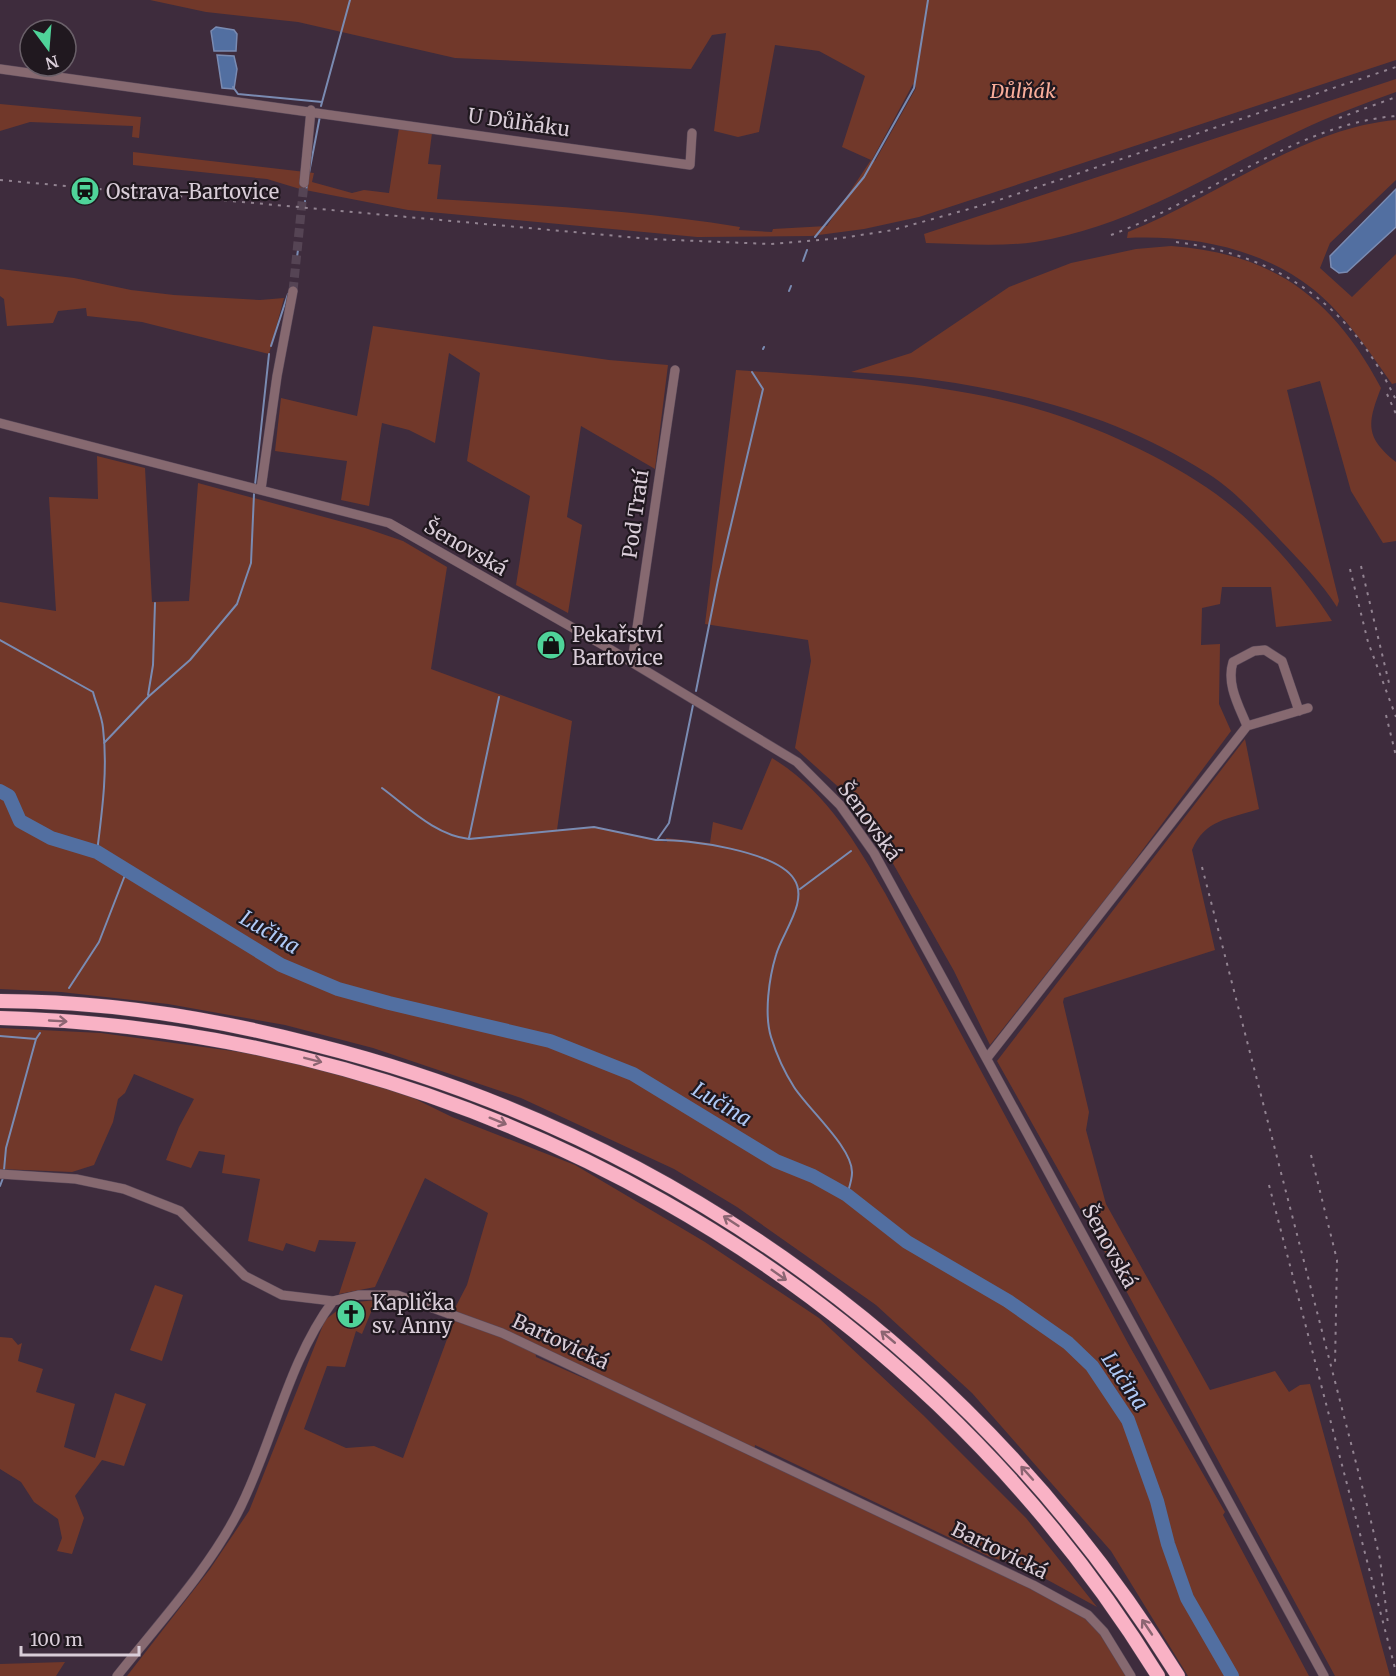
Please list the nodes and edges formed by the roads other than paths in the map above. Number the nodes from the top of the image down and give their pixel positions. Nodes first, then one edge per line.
1 (0, 69) edge
2 (311, 110) junction
3 (692, 133) dead end
4 (304, 183) tunnel mouth
5 (293, 291) tunnel mouth
6 (675, 370) dead end
7 (0, 423) edge
8 (261, 489) junction
9 (632, 662) junction
10 (1247, 726) junction
11 (0, 1000) edge
12 (0, 1018) edge
13 (987, 1058) junction
14 (0, 1174) edge
15 (333, 1302) junction
16 (117, 1676) edge
17 (1131, 1676) edge
18 (1158, 1676) edge
19 (1178, 1676) edge
20 (1324, 1676) edge

1 - 2 street, U Důlňáku
2 - 3 street, U Důlňáku
2 - 4 street
5 - 8 street
6 - 9 street, Pod Tratí
7 - 8 street, Šenovská
8 - 9 street, Šenovská
9 - 13 street, Šenovská
10 - 10 street
10 - 13 street
19 -> 11 highway
12 -> 18 highway
13 - 20 street, Šenovská
14 - 15 street
15 - 16 street
15 - 17 street, Bartovická

